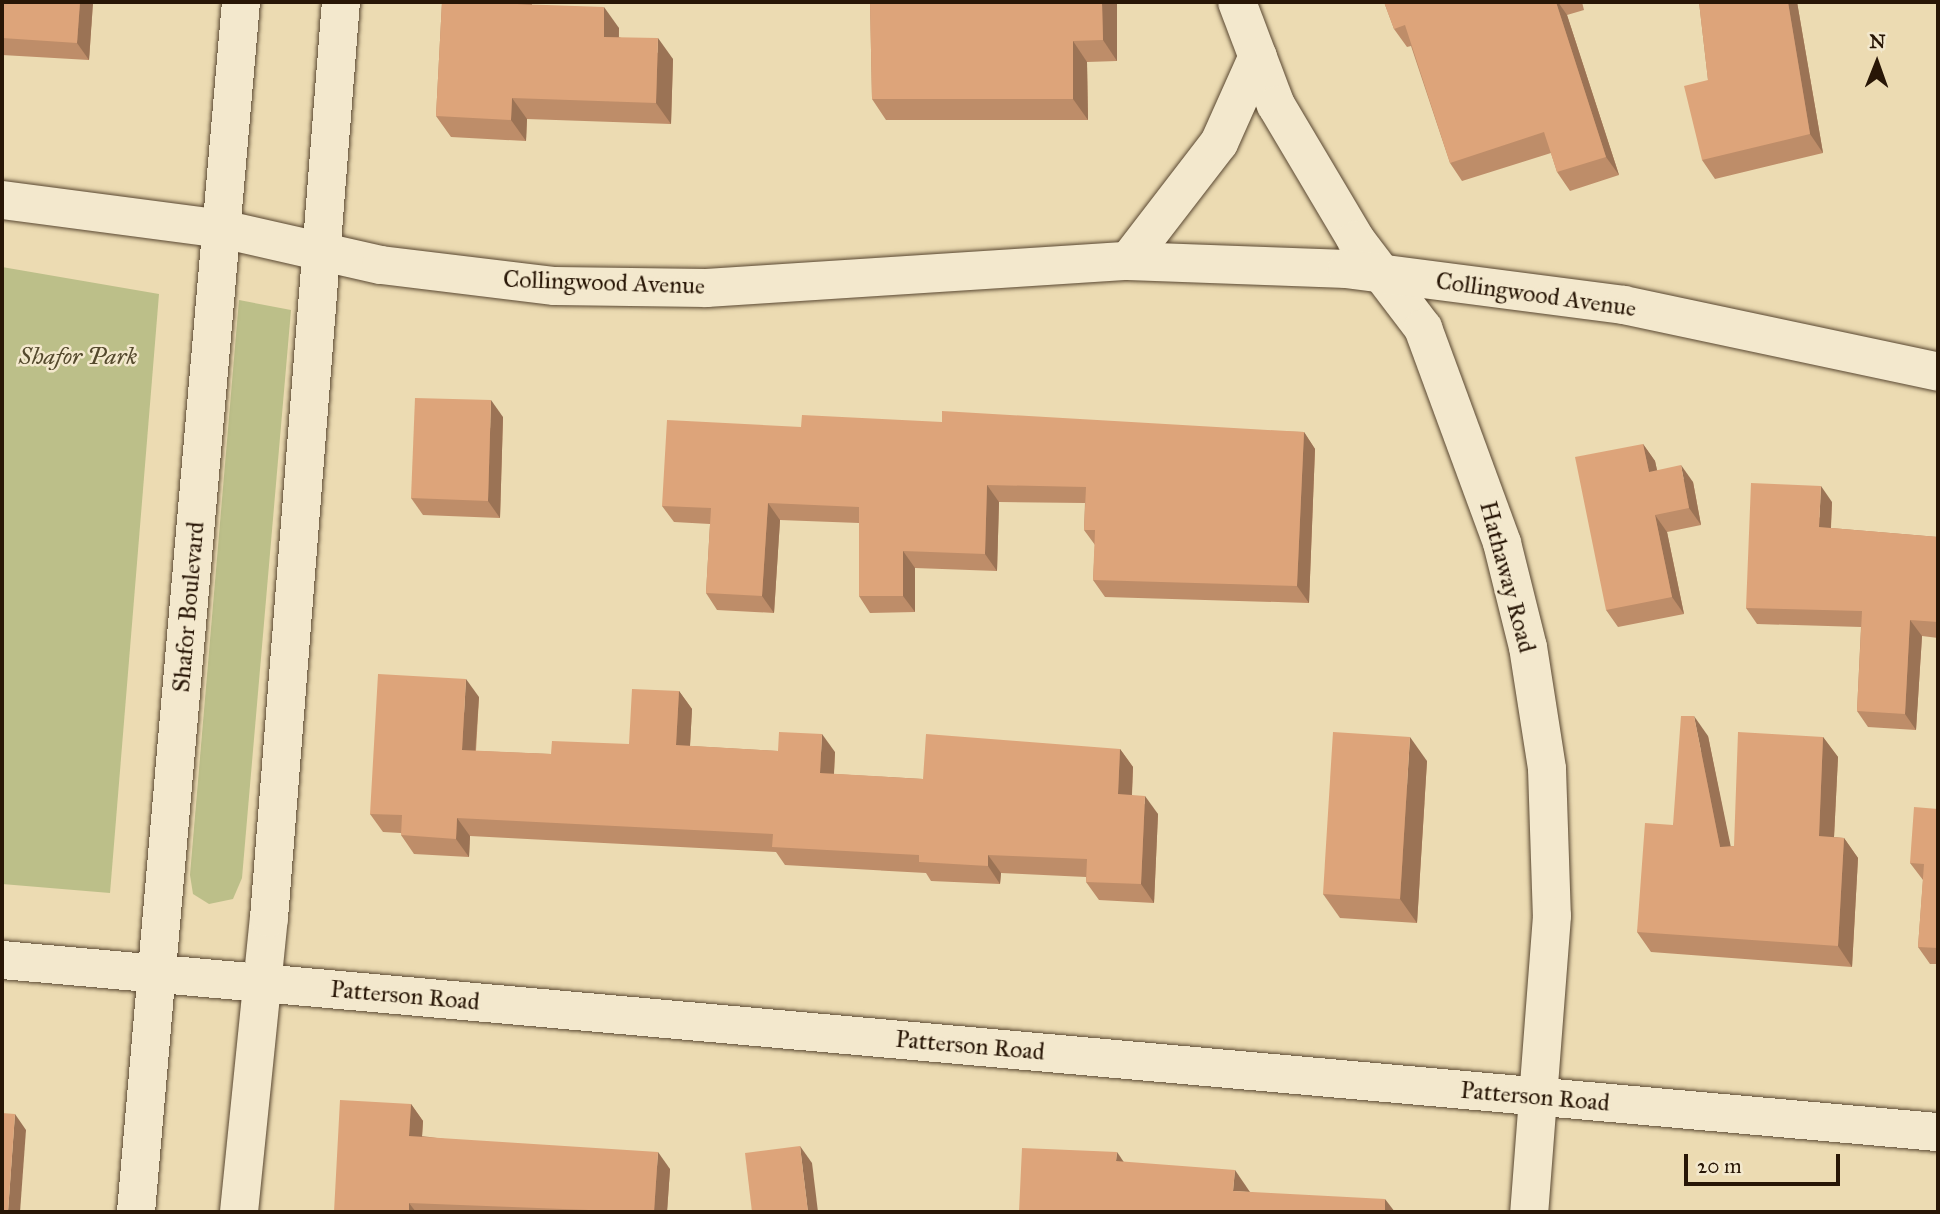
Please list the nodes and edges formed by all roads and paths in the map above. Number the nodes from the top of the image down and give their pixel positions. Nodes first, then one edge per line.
1 (241, 2) edge
2 (341, 2) edge
3 (1237, 2) edge
4 (1258, 56) junction
5 (2, 200) edge
6 (222, 229) junction
7 (320, 249) junction
8 (1128, 261) junction
9 (1387, 274) junction
10 (1938, 372) edge
11 (2, 960) edge
12 (157, 973) junction
13 (263, 983) junction
14 (1537, 1097) junction
15 (1938, 1132) edge
16 (136, 1212) edge
17 (239, 1212) edge
18 (1529, 1212) edge

1 - 6 street, Shafor Boulevard
2 - 7 street
3 - 4 street, Hathaway Road
4 - 8 street
4 - 9 street, Hathaway Road
5 - 6 street, Collingwood Avenue
6 - 7 street, Collingwood Avenue
6 - 12 street, Shafor Boulevard
7 - 8 street, Collingwood Avenue
7 - 13 street
8 - 9 street, Collingwood Avenue
9 - 10 street, Collingwood Avenue
9 - 14 street, Hathaway Road
11 - 12 street, Patterson Road
12 - 13 street, Patterson Road
12 - 16 street, Shafor Boulevard
13 - 14 street, Patterson Road
13 - 17 street
14 - 15 street, Patterson Road
14 - 18 street, Hathaway Road

